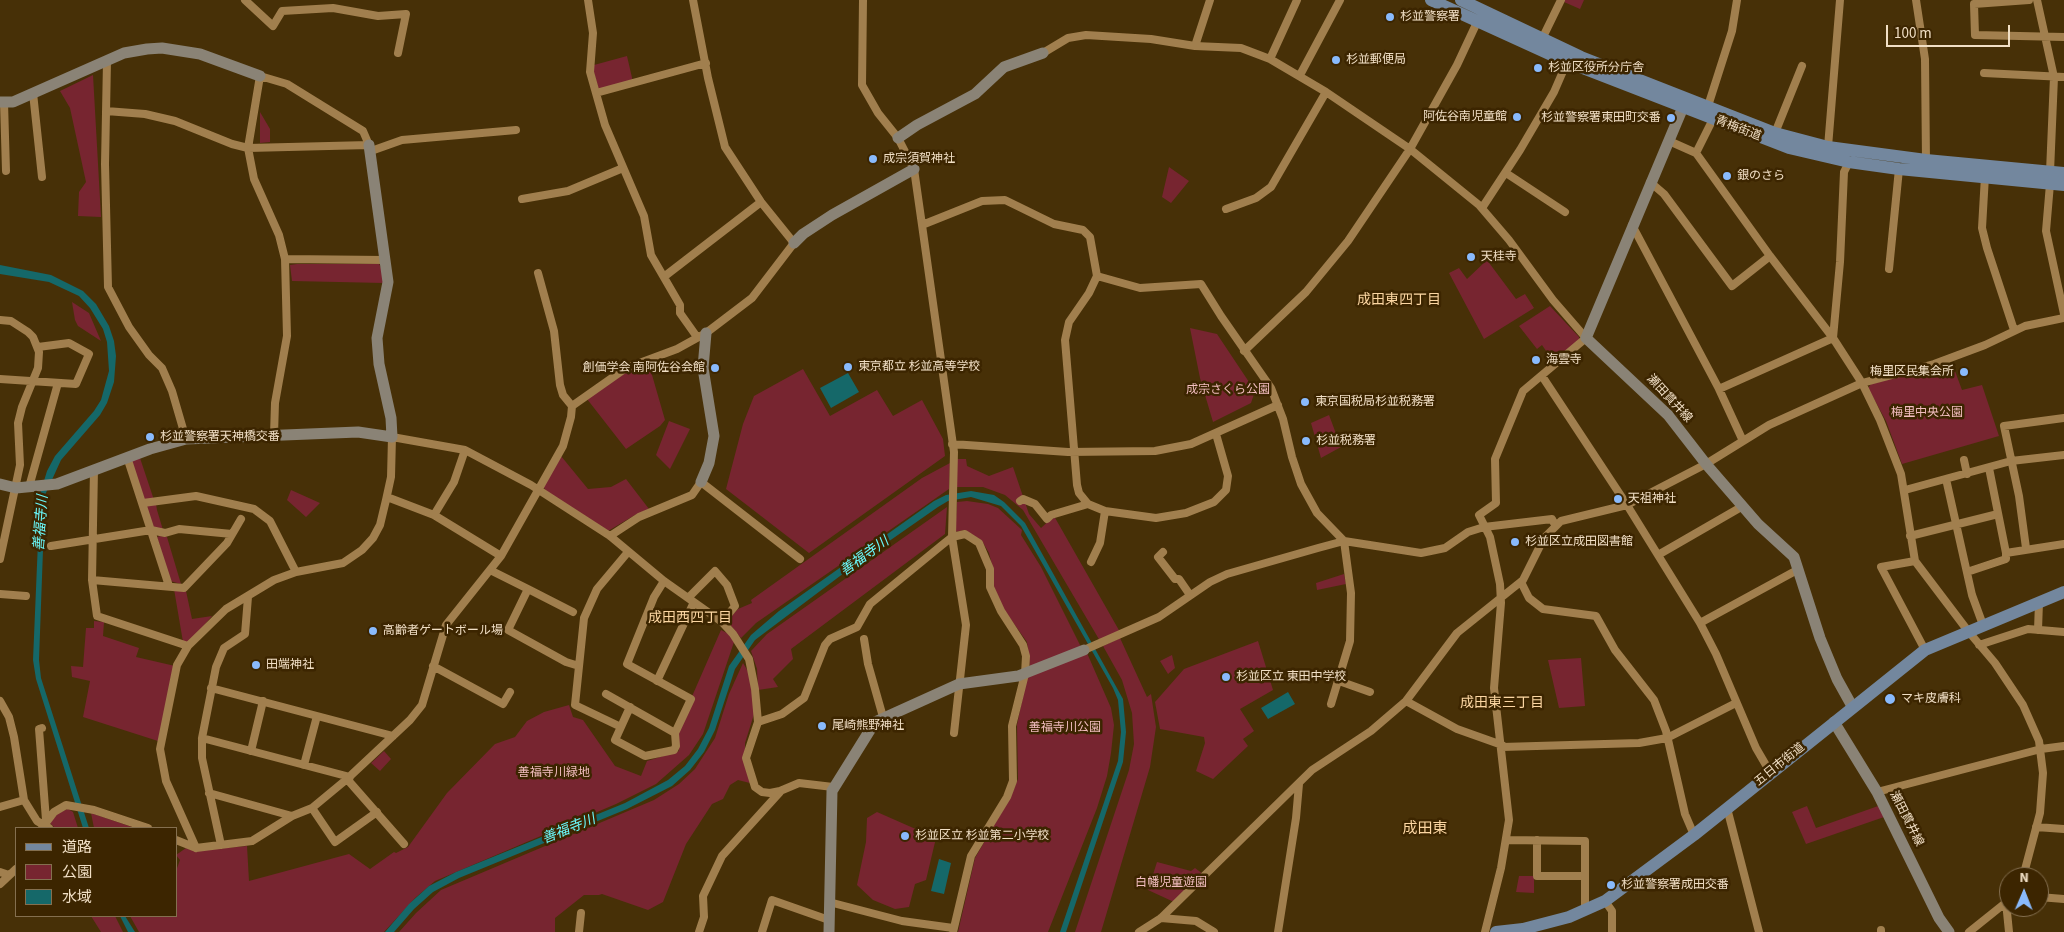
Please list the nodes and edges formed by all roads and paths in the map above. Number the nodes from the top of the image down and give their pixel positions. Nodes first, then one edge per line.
1 (245, 0) edge
2 (588, 0) edge
3 (693, 0) edge
4 (863, 0) edge
5 (1210, 0) edge
6 (1297, 0) edge
7 (1340, 0) edge
8 (1431, 0) edge
9 (1460, 0) edge
10 (1561, 0) edge
11 (1737, 0) edge
12 (1840, 0) edge
13 (1916, 0) edge
14 (2029, 0) edge
15 (2037, 0) edge
16 (333, 4) edge
17 (1478, 14) junction
18 (2044, 36) junction
19 (2064, 37) edge
20 (1542, 39) junction
21 (1195, 46) junction
22 (398, 53) dead end
23 (1043, 53) joint
24 (1270, 59) junction
25 (107, 61) junction
26 (1567, 62) junction
27 (706, 63) junction
28 (1802, 66) dead end
29 (1984, 73) dead end
30 (1300, 75) junction
31 (260, 76) junction
32 (2054, 77) junction
33 (2064, 77) edge
34 (1326, 92) junction
35 (596, 93) junction
36 (33, 94) junction
37 (2, 102) edge
38 (1684, 103) junction
39 (1708, 106) junction
40 (106, 111) junction
41 (1712, 119) junction
42 (516, 130) dead end
43 (1775, 133) junction
44 (898, 138) junction
45 (1669, 142) junction
46 (1828, 147) junction
47 (248, 148) junction
48 (370, 148) junction
49 (1410, 149) junction
50 (1696, 153) junction
51 (1849, 162) junction
52 (1926, 166) junction
53 (623, 168) junction
54 (914, 169) junction
55 (1899, 169) junction
56 (6, 171) dead end
57 (1506, 173) junction
58 (2064, 173) edge
59 (1985, 176) junction
60 (42, 177) dead end
61 (2050, 178) junction
62 (1650, 182) junction
63 (2064, 185) edge
64 (522, 199) dead end
65 (761, 202) junction
66 (1482, 208) junction
67 (1226, 210) dead end
68 (1565, 212) dead end
69 (922, 225) junction
70 (1632, 225) junction
71 (794, 243) junction
72 (1770, 256) junction
73 (285, 260) junction
74 (384, 260) junction
75 (1889, 269) dead end
76 (538, 274) dead end
77 (664, 276) junction
78 (1097, 276) junction
79 (2064, 314) edge
80 (2064, 318) edge
81 (0, 320) edge
82 (2014, 330) junction
83 (701, 335) junction
84 (1586, 338) junction
85 (1833, 338) junction
86 (38, 347) junction
87 (1244, 350) junction
88 (1542, 376) junction
89 (0, 379) edge
90 (33, 381) junction
91 (58, 383) junction
92 (1862, 383) junction
93 (1719, 389) junction
94 (1278, 405) junction
95 (572, 406) junction
96 (2064, 418) edge
97 (274, 434) junction
98 (1216, 434) junction
99 (392, 437) junction
100 (186, 439) junction
101 (1742, 441) junction
102 (952, 444) junction
103 (465, 450) junction
104 (1075, 452) junction
105 (2064, 455) edge
106 (127, 457) junction
107 (1964, 460) dead end
108 (2012, 461) junction
109 (1706, 464) junction
110 (1989, 468) junction
111 (94, 470) junction
112 (1967, 474) junction
113 (1946, 479) junction
114 (701, 482) junction
115 (0, 484) edge
116 (14, 487) junction
117 (31, 487) junction
118 (538, 490) junction
119 (1904, 490) junction
120 (387, 497) junction
121 (1020, 501) dead end
122 (142, 503) junction
123 (1088, 504) junction
124 (1627, 505) junction
125 (1743, 506) junction
126 (1105, 511) junction
127 (1998, 514) junction
128 (434, 515) junction
129 (241, 519) dead end
130 (1956, 524) junction
131 (1555, 526) junction
132 (1484, 527) junction
133 (151, 530) junction
134 (232, 534) junction
135 (610, 536) junction
136 (1910, 536) junction
137 (952, 537) junction
138 (93, 539) junction
139 (1344, 542) junction
140 (2064, 544) edge
141 (51, 546) dead end
142 (2026, 548) junction
143 (628, 552) junction
144 (1163, 552) dead end
145 (2006, 553) junction
146 (1658, 554) junction
147 (501, 556) junction
148 (0, 559) edge
149 (800, 559) dead end
150 (1915, 561) junction
151 (1092, 562) dead end
152 (1799, 569) junction
153 (490, 570) junction
154 (296, 572) junction
155 (1967, 572) junction
156 (92, 580) junction
157 (664, 581) junction
158 (1521, 582) junction
159 (169, 586) junction
160 (528, 589) junction
161 (2064, 592) edge
162 (0, 594) edge
163 (1190, 595) junction
164 (26, 596) dead end
165 (248, 597) junction
166 (1501, 598) junction
167 (691, 600) junction
168 (2039, 602) junction
169 (573, 612) dead end
170 (722, 622) junction
171 (1700, 623) junction
172 (1983, 625) junction
173 (2038, 630) junction
174 (1968, 631) junction
175 (2064, 632) edge
176 (864, 639) dead end
177 (1979, 645) junction
178 (188, 646) junction
179 (1084, 650) joint
180 (1924, 650) junction
181 (434, 666) junction
182 (580, 666) junction
183 (1025, 674) junction
184 (1339, 680) junction
185 (657, 681) junction
186 (959, 684) junction
187 (211, 688) junction
188 (510, 692) dead end
189 (1370, 692) dead end
190 (606, 694) dead end
191 (0, 700) edge
192 (263, 701) junction
193 (1406, 701) junction
194 (1736, 703) junction
195 (1331, 704) dead end
196 (1852, 706) junction
197 (630, 707) junction
198 (317, 716) junction
199 (883, 717) junction
200 (758, 722) junction
201 (1834, 722) junction
202 (621, 727) junction
203 (42, 728) dead end
204 (675, 733) junction
205 (954, 733) dead end
206 (393, 736) junction
207 (202, 738) junction
208 (1667, 738) junction
209 (1502, 746) junction
210 (2064, 746) edge
211 (2041, 749) junction
212 (251, 751) junction
213 (304, 765) junction
214 (1770, 772) junction
215 (348, 778) junction
216 (1299, 784) junction
217 (833, 787) junction
218 (780, 791) junction
219 (1877, 792) junction
220 (209, 793) junction
221 (24, 800) junction
222 (0, 807) edge
223 (312, 808) junction
224 (1727, 808) junction
225 (377, 812) junction
226 (292, 816) junction
227 (45, 826) edge
228 (145, 827) edge
229 (2036, 827) junction
230 (2064, 829) edge
231 (1694, 835) junction
232 (1506, 840) junction
233 (1537, 840) junction
234 (178, 841) edge
235 (404, 844) dead end
236 (221, 845) junction
237 (196, 848) junction
238 (2026, 867) edge
239 (15, 870) edge
240 (0, 872) edge
241 (9, 876) junction
242 (1585, 876) junction
243 (0, 884) edge
244 (2049, 898) edge
245 (2064, 899) edge
246 (1606, 901) junction
247 (829, 902) junction
248 (1999, 908) edge
249 (1585, 910) junction
250 (581, 913) dead end
251 (2009, 917) edge
252 (1161, 918) junction
253 (829, 920) junction
254 (953, 930) edge
255 (1523, 930) edge
256 (579, 932) edge
257 (699, 932) edge
258 (762, 932) edge
259 (829, 932) edge
260 (1139, 932) edge
261 (1214, 932) edge
262 (1278, 932) edge
263 (1485, 932) edge
264 (1496, 932) edge
265 (1612, 932) edge
266 (1758, 932) edge
267 (1949, 932) edge
268 (1969, 932) edge
269 (2009, 932) edge

1 - 16 street
2 - 35 street
3 - 27 street
4 - 44 street
5 - 21 street
6 - 24 street
7 - 30 street
8 - 17 main road, 青梅街道
9 - 17 main road, 青梅街道
10 - 20 street
11 - 39 street
12 - 46 street
13 - 52 street
14 - 18 street
15 - 18 street
16 - 22 street
17 - 20 main road, 青梅街道
17 - 26 main road, 青梅街道
17 - 49 street
18 - 19 street
18 - 32 street
20 - 38 main road, 青梅街道
21 - 23 street
21 - 24 street
23 - 44 street
24 - 30 street
25 - 31 street
25 - 36 street
25 - 40 street
26 - 38 main road, 青梅街道
26 - 57 street
27 - 35 street
27 - 65 street
28 - 43 street
29 - 32 street
30 - 34 street
31 - 47 street
31 - 48 street
32 - 33 street
32 - 61 street
34 - 49 street
34 - 67 street
35 - 53 street
36 - 37 street
36 - 60 street
37 - 56 street
38 - 39 main road, 青梅街道
38 - 41 main road, 青梅街道
38 - 45 street
39 - 43 main road, 青梅街道
40 - 47 street
40 - 100 street
41 - 50 street
41 - 51 main road, 青梅街道
42 - 48 street
43 - 46 main road, 青梅街道
44 - 54 street
45 - 50 street
45 - 62 street
46 - 52 main road, 青梅街道
47 - 48 street
47 - 73 street
48 - 74 street
49 - 66 street
49 - 87 street
50 - 72 street
51 - 55 main road, 青梅街道
51 - 85 street
52 - 55 main road, 青梅街道
52 - 59 main road, 青梅街道
52 - 61 main road, 青梅街道
53 - 64 street
53 - 77 street
54 - 69 street
54 - 71 street
55 - 75 street
57 - 66 street
57 - 68 street
58 - 61 main road, 青梅街道
59 - 61 main road, 青梅街道
59 - 82 street
61 - 63 main road, 青梅街道
61 - 79 street
62 - 70 street
62 - 72 street
65 - 71 street
65 - 77 street
66 - 84 street
69 - 78 street
69 - 102 street
70 - 84 street
70 - 93 street
71 - 83 street
72 - 85 street
73 - 74 street
73 - 97 street
74 - 99 street
76 - 95 street
77 - 83 street
78 - 87 street
78 - 104 street
80 - 82 street
81 - 86 street
82 - 92 street
83 - 95 street
83 - 114 street
84 - 88 street
84 - 109 street, 瀬田貫井線
85 - 92 street
85 - 93 street
86 - 90 street
86 - 91 street
87 - 94 street
88 - 124 street
88 - 132 street
89 - 90 street
90 - 91 street
90 - 116 street
91 - 117 street
92 - 101 street
92 - 119 street
93 - 101 street
94 - 98 street
94 - 139 street
95 - 118 street
96 - 108 street
97 - 99 street
97 - 100 street
98 - 104 street
98 - 126 street
99 - 103 street
99 - 120 street
100 - 106 street
101 - 109 street
102 - 104 street
102 - 137 street
103 - 118 street
103 - 128 street
104 - 123 street
105 - 108 street
106 - 111 street
106 - 122 street
107 - 112 street
108 - 110 street
108 - 142 street
109 - 124 street
109 - 125 street, 瀬田貫井線
110 - 112 street
110 - 127 street
111 - 117 street
111 - 138 street
112 - 113 street
113 - 119 street
113 - 130 street
114 - 135 street
114 - 149 street
115 - 116 street
116 - 117 street
116 - 148 street
118 - 135 street
118 - 147 street
119 - 136 street
120 - 128 street
120 - 154 street
121 - 123 street
122 - 133 street
122 - 154 street
123 - 126 street
124 - 131 street
124 - 146 street
125 - 146 street
125 - 152 street, 瀬田貫井線
126 - 151 street
127 - 130 street
127 - 145 street
128 - 147 street
129 - 134 street
130 - 136 street
130 - 155 street
131 - 132 street
131 - 158 street
132 - 139 street
132 - 166 street
133 - 134 street
133 - 138 street
133 - 159 street
134 - 159 street
135 - 143 street
136 - 150 street
137 - 183 street
137 - 186 street
137 - 200 street
138 - 141 street
138 - 156 street
139 - 163 street
139 - 184 street
140 - 142 street
142 - 145 street
143 - 157 street
143 - 182 street
144 - 163 street
145 - 155 street
146 - 171 street
147 - 153 street
150 - 174 street
150 - 180 street
152 - 171 street
152 - 196 street, 瀬田貫井線
153 - 160 street
153 - 181 street
154 - 165 street
155 - 172 street
156 - 159 street
156 - 178 street
157 - 167 street
157 - 185 street
158 - 166 street
158 - 208 street
160 - 169 street
160 - 182 street
161 - 168 main road, 五日市街道
162 - 164 street
163 - 179 street
165 - 178 street
165 - 187 street
166 - 193 street
166 - 209 street
167 - 170 street
167 - 170 street
167 - 185 street
168 - 172 main road, 五日市街道
168 - 173 street
170 - 200 street
171 - 194 street
172 - 174 main road, 五日市街道
173 - 175 street
173 - 177 street
174 - 177 street
174 - 180 main road, 五日市街道
176 - 199 street
177 - 211 street
178 - 237 street
179 - 183 street
180 - 196 main road, 五日市街道
181 - 188 street
181 - 206 street
182 - 202 street
183 - 186 street
183 - 254 street
184 - 189 street
184 - 195 street
185 - 204 street
186 - 199 street
186 - 205 street
187 - 192 street
187 - 207 street
190 - 197 street
191 - 221 street
192 - 198 street
192 - 212 street
193 - 209 street
193 - 216 street
194 - 208 street
194 - 214 street
196 - 201 main road, 五日市街道
197 - 202 street
197 - 204 street
198 - 206 street
198 - 213 street
199 - 217 street
200 - 218 street
201 - 214 main road, 五日市街道
201 - 219 street, 瀬田貫井線
202 - 204 street
203 - 227 street
206 - 215 street
207 - 212 street
207 - 220 street
208 - 209 street
208 - 231 street
209 - 232 street
210 - 211 street
211 - 219 street
211 - 229 street
212 - 213 street
213 - 215 street
214 - 224 main road, 五日市街道
215 - 223 street
215 - 225 street
216 - 252 street
216 - 262 street
217 - 218 street
217 - 247 street
218 - 257 street
219 - 267 street, 瀬田貫井線
220 - 226 street
220 - 236 street
221 - 222 street
221 - 227 street
223 - 225 street
223 - 226 street
224 - 231 main road, 五日市街道
224 - 266 street
225 - 235 street
226 - 236 street
227 - 228 street
229 - 230 street
229 - 238 street
231 - 246 main road, 五日市街道
232 - 233 street
232 - 263 street
233 - 242 street
233 - 242 street
234 - 237 street
236 - 237 street
239 - 241 street
240 - 241 street
241 - 243 street
242 - 249 street
244 - 245 street
246 - 249 main road, 五日市街道
246 - 265 street
247 - 253 street
247 - 254 street
248 - 268 street
249 - 255 main road, 五日市街道
250 - 256 street
251 - 269 street
252 - 260 street
252 - 261 street
253 - 258 street
253 - 259 street
255 - 264 main road, 五日市街道

